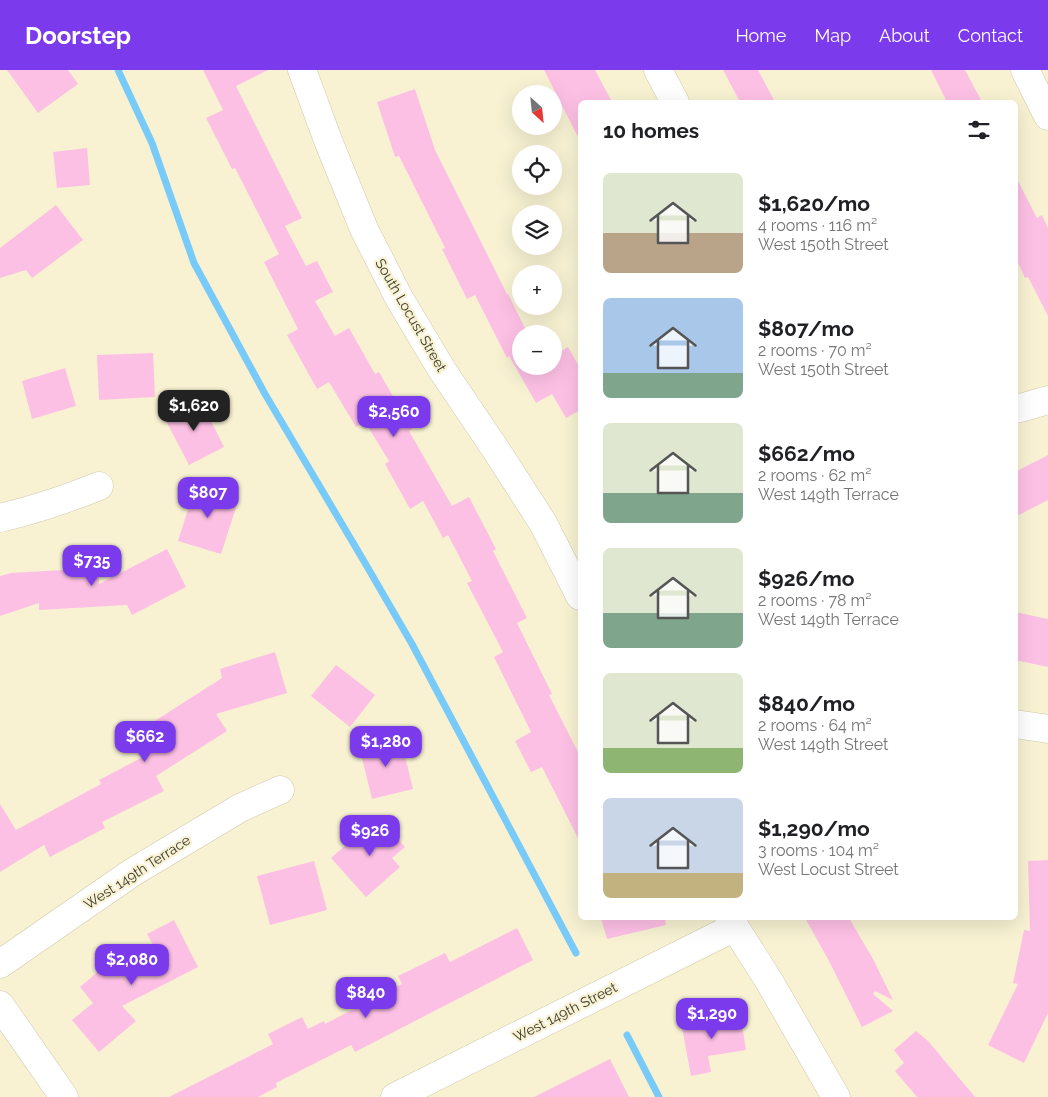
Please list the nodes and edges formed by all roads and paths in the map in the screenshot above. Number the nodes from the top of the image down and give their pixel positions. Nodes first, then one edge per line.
1 (302, 70) edge
2 (658, 70) edge
3 (1025, 70) edge
4 (674, 100) edge
5 (1048, 116) edge
6 (1048, 400) edge
7 (1018, 408) edge
8 (99, 486) dead end
9 (0, 518) edge
10 (578, 592) edge
11 (1018, 724) edge
12 (1048, 729) edge
13 (280, 790) dead end
14 (732, 922) edge
15 (0, 964) edge
16 (0, 1005) edge
17 (64, 1097) edge
18 (395, 1097) edge
19 (836, 1097) edge

1 - 10 street, South Locust Street
2 - 4 street
3 - 5 street
6 - 7 street
8 - 9 street
11 - 12 street
13 - 15 street, West 149th Terrace
14 - 18 street, West 149th Street
14 - 19 street
16 - 17 street

